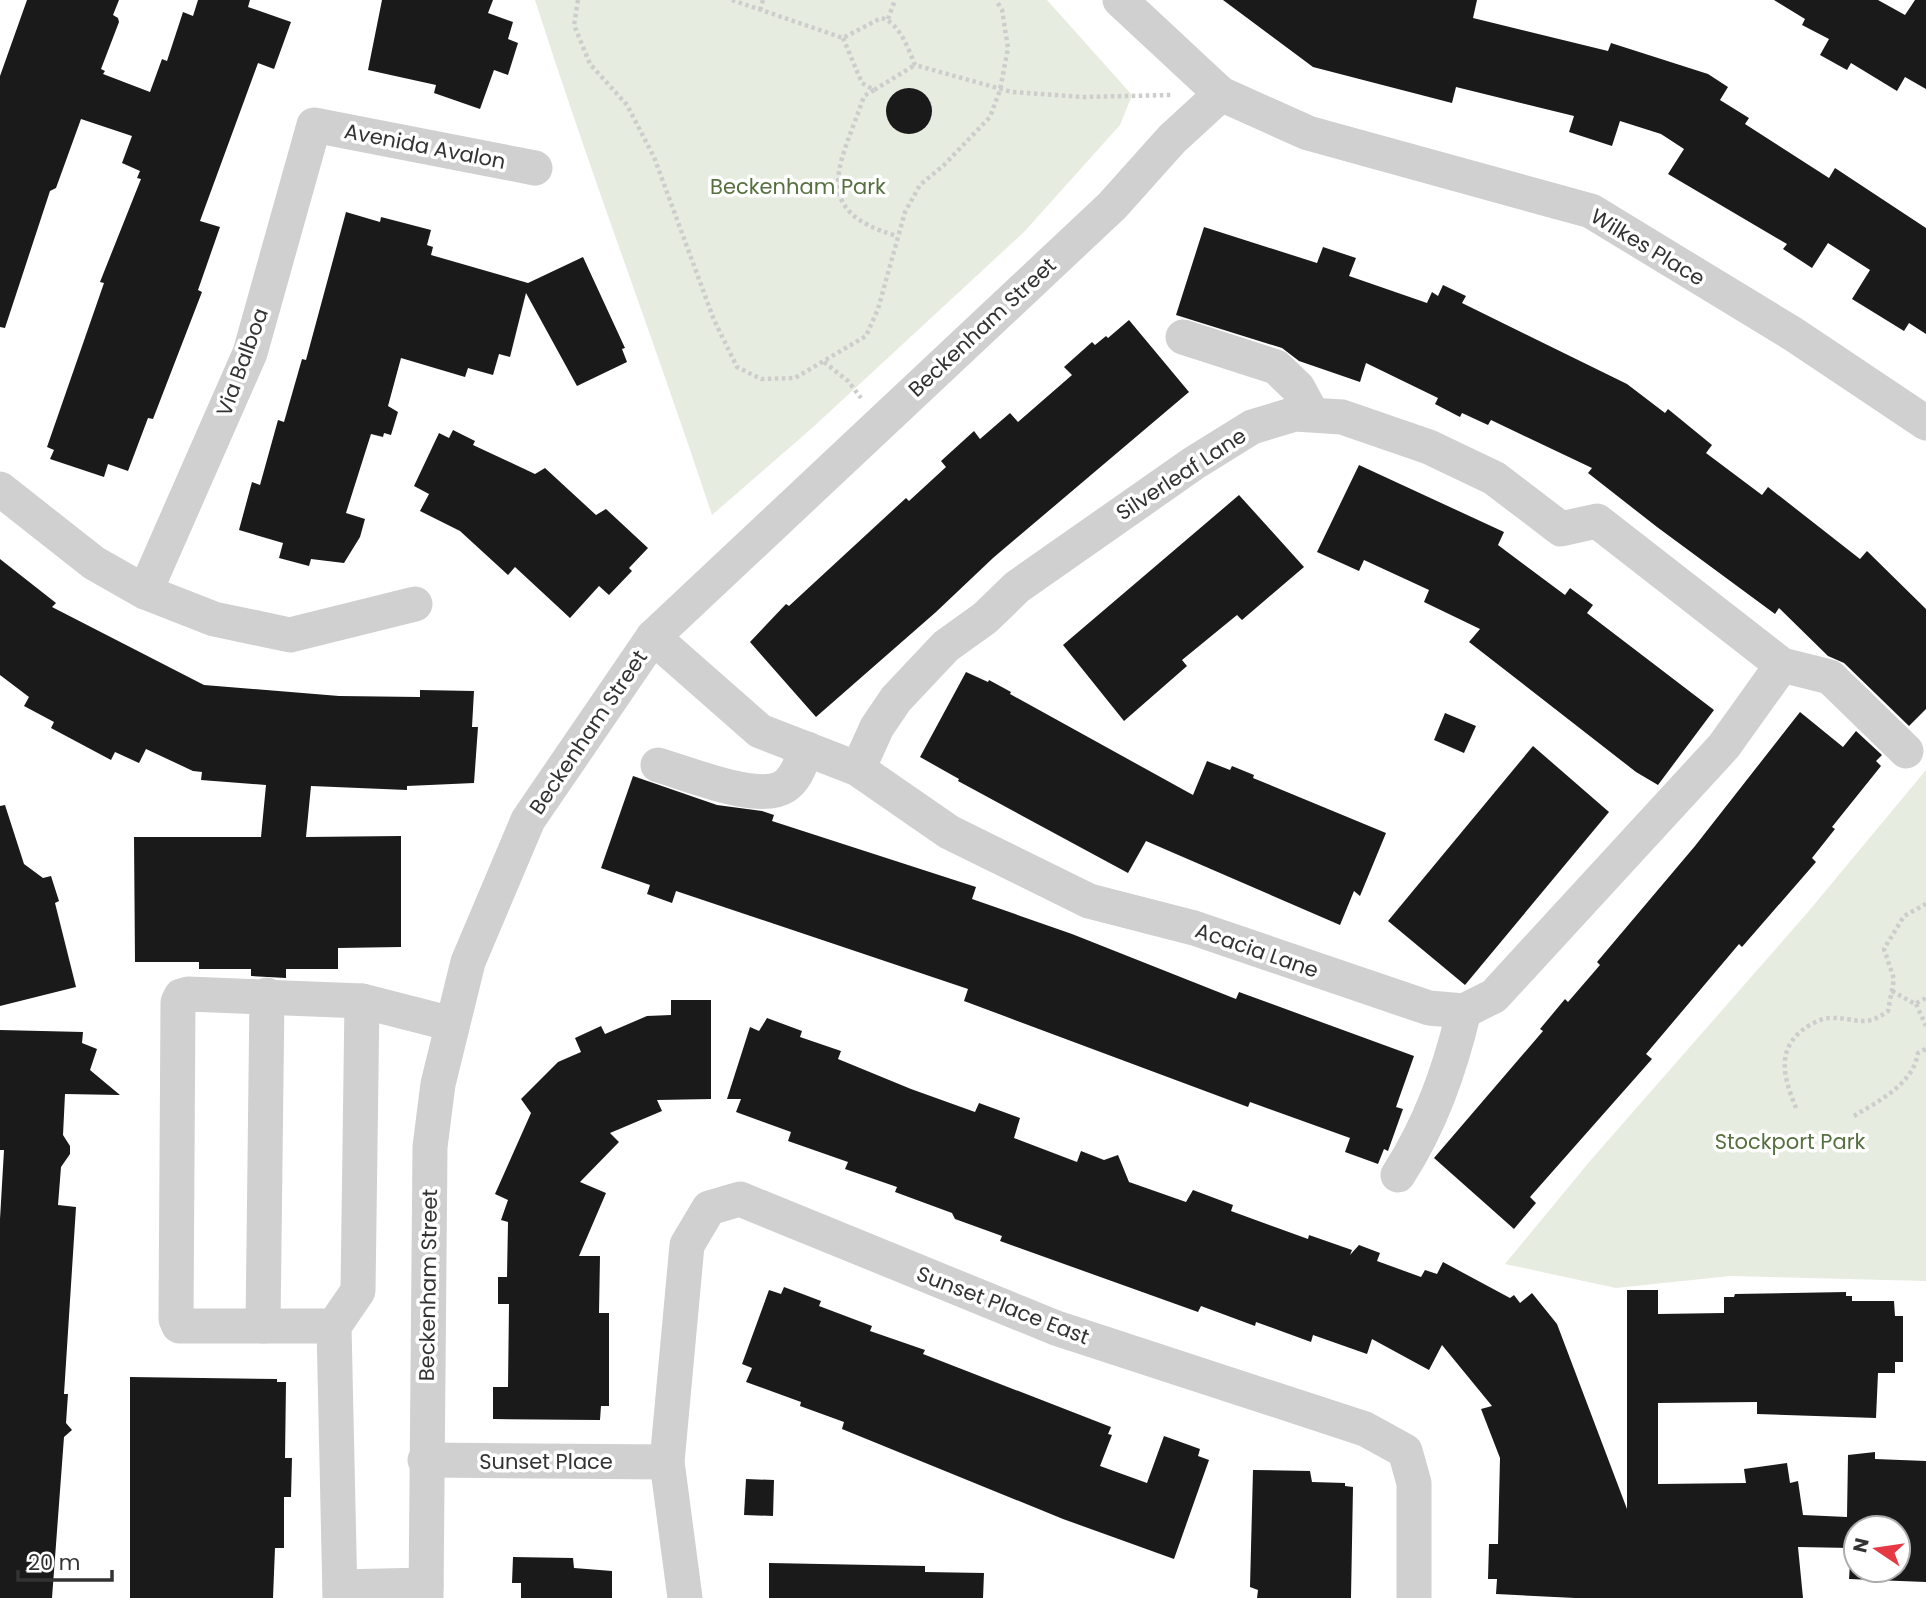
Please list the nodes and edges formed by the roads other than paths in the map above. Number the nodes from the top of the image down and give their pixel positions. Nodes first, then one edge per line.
1 (1120, 0) edge
2 (1221, 94) junction
3 (314, 125) joint
4 (535, 168) dead end
5 (1184, 337) dead end
6 (1312, 414) junction
7 (1926, 423) edge
8 (0, 489) edge
9 (145, 592) junction
10 (415, 604) dead end
11 (653, 637) junction
12 (1782, 665) junction
13 (807, 749) junction
14 (1906, 751) dead end
15 (658, 765) dead end
16 (858, 769) junction
17 (267, 995) junction
18 (362, 1002) junction
19 (1464, 1011) junction
20 (452, 1024) junction
21 (1398, 1175) dead end
22 (264, 1326) junction
23 (334, 1326) junction
24 (425, 1460) junction
25 (667, 1462) junction
26 (426, 1591) edge
27 (340, 1592) edge
28 (685, 1598) edge
29 (1413, 1598) edge

1 - 2 street, Wilkes Place
2 - 7 street, Wilkes Place
2 - 11 street, Beckenham Street
3 - 4 street, Avenida Avalon
3 - 9 street, Via Balboa
5 - 6 street
6 - 12 street, Silverleaf Lane
6 - 16 street, Silverleaf Lane
8 - 9 street
9 - 10 street
11 - 13 street, Acacia Lane
11 - 20 street, Beckenham Street
12 - 14 street
12 - 19 street
13 - 15 street
13 - 16 street, Acacia Lane
16 - 19 street, Acacia Lane
17 - 18 street
17 - 22 street
17 - 22 street
18 - 20 street
18 - 23 street
19 - 21 street
20 - 24 street, Beckenham Street
22 - 23 street
23 - 27 street
24 - 25 street, Sunset Place
24 - 26 street, Beckenham Street
25 - 28 street, Sunset Place East
25 - 29 street, Sunset Place East
26 - 27 street

